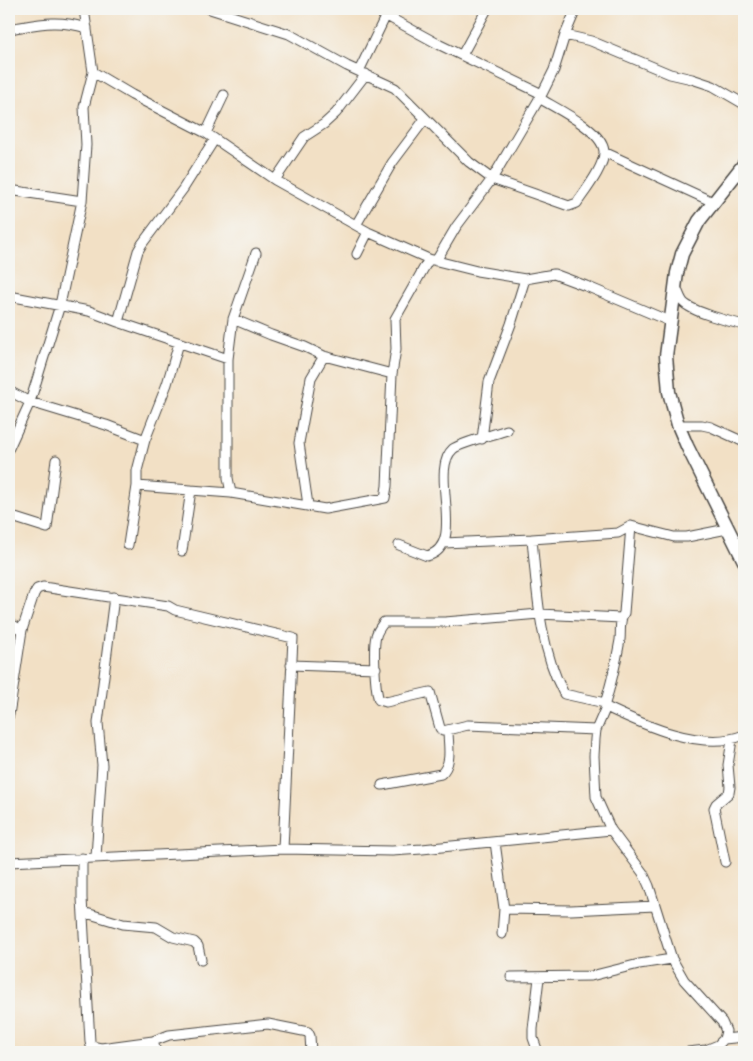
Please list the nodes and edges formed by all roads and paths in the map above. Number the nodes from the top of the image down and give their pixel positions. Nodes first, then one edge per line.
1 (84, 9) edge
2 (210, 9) edge
3 (486, 9) edge
4 (576, 9) edge
5 (387, 12) edge
6 (87, 28) junction
7 (9, 29) edge
8 (565, 35) junction
9 (462, 55) junction
10 (93, 72) junction
11 (362, 73) junction
12 (224, 95) dead end
13 (541, 96) junction
14 (744, 104) edge
15 (425, 119) junction
16 (206, 134) junction
17 (214, 140) junction
18 (604, 152) junction
19 (744, 164) edge
20 (492, 179) junction
21 (275, 180) junction
22 (9, 190) edge
23 (82, 201) junction
24 (713, 202) junction
25 (356, 225) junction
26 (368, 232) junction
27 (256, 253) dead end
28 (356, 254) dead end
29 (432, 260) junction
30 (525, 279) junction
31 (675, 284) junction
32 (9, 296) edge
33 (60, 305) junction
34 (233, 319) junction
35 (669, 321) junction
36 (118, 322) junction
37 (744, 325) edge
38 (179, 343) junction
39 (324, 356) junction
40 (228, 358) junction
41 (392, 374) junction
42 (9, 392) edge
43 (30, 402) junction
44 (678, 425) junction
45 (507, 430) dead end
46 (482, 439) junction
47 (146, 440) junction
48 (744, 442) edge
49 (9, 448) edge
50 (56, 460) dead end
51 (137, 486) junction
52 (191, 490) junction
53 (231, 493) junction
54 (308, 505) junction
55 (9, 516) edge
56 (631, 526) junction
57 (727, 529) junction
58 (532, 539) junction
59 (444, 543) junction
60 (128, 545) dead end
61 (399, 545) dead end
62 (182, 551) dead end
63 (744, 561) edge
64 (114, 597) junction
65 (539, 614) junction
66 (621, 618) junction
67 (9, 624) edge
68 (22, 630) junction
69 (291, 665) junction
70 (376, 668) junction
71 (605, 705) junction
72 (9, 714) edge
73 (448, 730) junction
74 (596, 730) junction
75 (744, 735) edge
76 (732, 740) junction
77 (382, 785) dead end
78 (611, 830) junction
79 (495, 842) junction
80 (283, 849) junction
81 (96, 857) junction
82 (82, 858) junction
83 (9, 862) edge
84 (725, 862) dead end
85 (655, 906) junction
86 (504, 909) junction
87 (83, 912) junction
88 (502, 934) dead end
89 (672, 958) junction
90 (201, 960) dead end
91 (511, 978) dead end
92 (539, 978) junction
93 (744, 1037) edge
94 (724, 1039) junction
95 (154, 1041) junction
96 (156, 1052) edge
97 (311, 1052) edge
98 (538, 1052) edge
99 (688, 1052) edge

1 - 6 street
2 - 11 street
3 - 9 street
4 - 8 street
5 - 9 street
5 - 11 street
6 - 7 street
6 - 10 street
8 - 13 street
8 - 14 street
9 - 13 street
10 - 16 street
10 - 23 street
11 - 15 street
11 - 21 street
12 - 16 street
13 - 18 street
13 - 20 street
15 - 20 street
15 - 25 street
16 - 17 street
17 - 21 street
17 - 36 street
18 - 20 street
18 - 24 street
19 - 24 main road
20 - 29 street
21 - 25 street
22 - 23 street
23 - 33 street
24 - 31 main road
25 - 26 street
26 - 28 street
26 - 29 street
27 - 34 street
29 - 30 street
29 - 41 street
30 - 35 street
30 - 46 street
31 - 35 main road
31 - 37 street
32 - 33 street
33 - 36 street
33 - 43 street
34 - 39 street
34 - 40 street
35 - 44 main road
36 - 38 street
38 - 40 street
38 - 47 street
39 - 41 street
39 - 54 street
40 - 53 street
41 - 54 street
42 - 43 street
43 - 47 street
43 - 49 street
44 - 48 street
44 - 57 main road
45 - 46 street
46 - 59 street
47 - 51 street
50 - 55 street
51 - 52 street
51 - 60 street
52 - 53 street
52 - 62 street
53 - 54 street
56 - 57 street
56 - 58 street
56 - 66 street
57 - 63 main road
58 - 59 street
58 - 65 street
59 - 61 street
64 - 68 street
64 - 69 street
64 - 81 street
65 - 66 street
65 - 70 street
65 - 71 street
66 - 71 street
67 - 68 street
68 - 72 street
69 - 70 street
69 - 80 street
70 - 73 street
71 - 74 street
71 - 76 street
73 - 74 street
73 - 77 street
74 - 78 street
75 - 76 street
76 - 84 street
78 - 79 street
78 - 85 street
79 - 80 street
79 - 86 street
80 - 81 street
81 - 82 street
82 - 83 street
82 - 87 street
85 - 86 street
85 - 89 street
86 - 88 street
87 - 90 street
87 - 95 street
89 - 92 street
89 - 94 street
91 - 92 street
92 - 98 street
93 - 94 street
94 - 99 street
95 - 96 street
95 - 97 street

